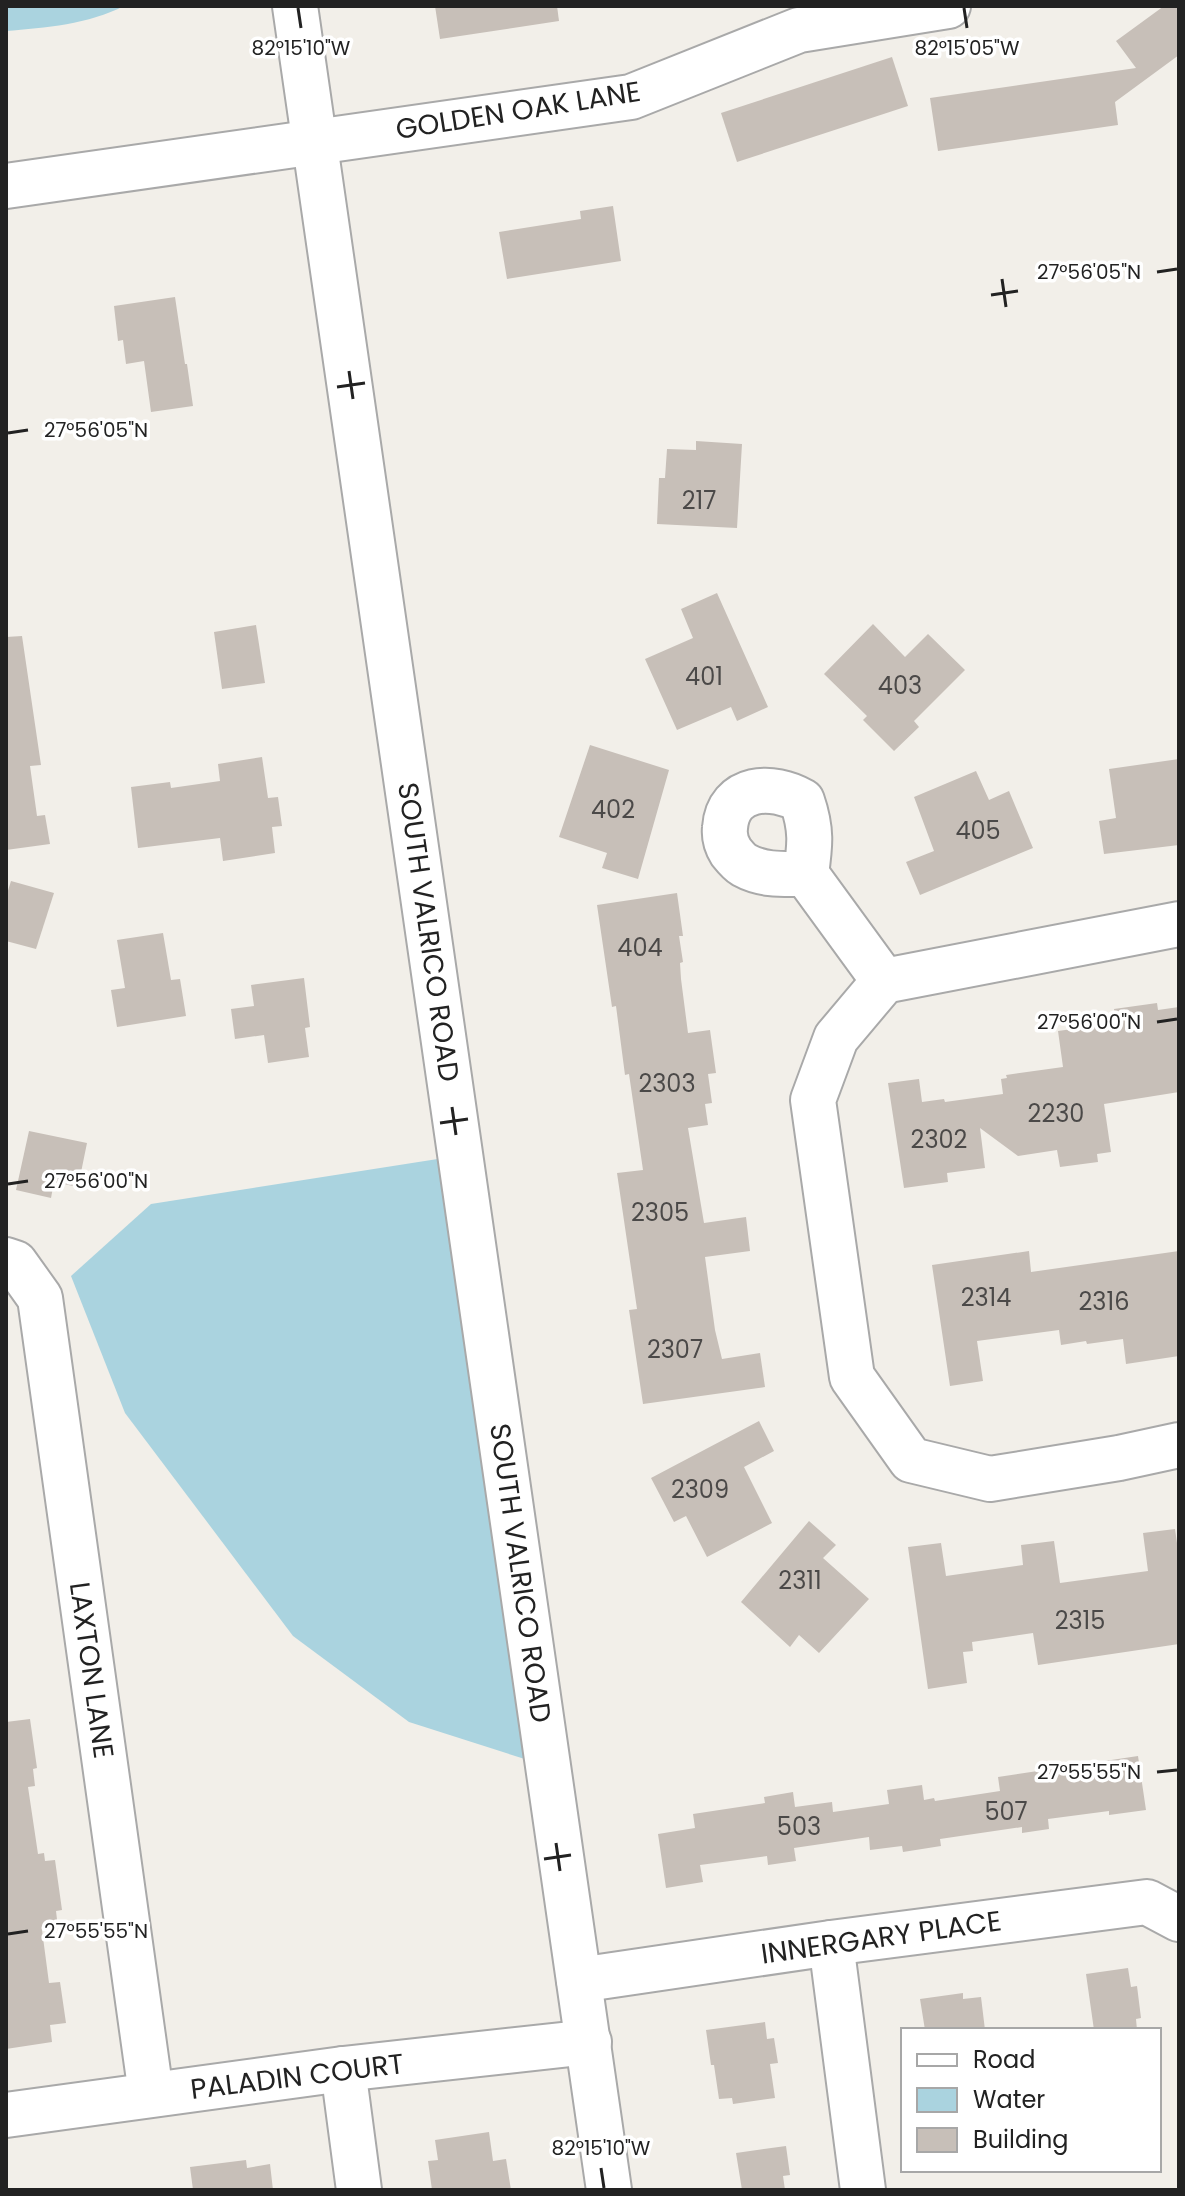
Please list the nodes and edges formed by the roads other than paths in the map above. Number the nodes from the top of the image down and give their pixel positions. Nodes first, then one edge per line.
1 (295, 6) edge
2 (948, 6) edge
3 (316, 141) junction
4 (6, 186) edge
5 (806, 874) dead end
6 (1179, 924) edge
7 (884, 981) junction
8 (6, 1260) edge
9 (1179, 1445) edge
10 (1179, 1919) edge
11 (831, 1943) junction
12 (579, 1980) junction
13 (589, 2042) junction
14 (343, 2069) junction
15 (151, 2094) junction
16 (6, 2115) edge
17 (359, 2190) edge
18 (609, 2190) edge
19 (863, 2190) edge

1 - 3 street, SOUTH VALRICO ROAD
2 - 3 street, GOLDEN OAK LANE
3 - 4 street, GOLDEN OAK LANE
3 - 12 street, SOUTH VALRICO ROAD
5 - 7 street
6 - 7 street
7 - 9 street
8 - 15 street, LAXTON LANE
10 - 11 street, INNERGARY PLACE
11 - 12 street, INNERGARY PLACE
11 - 19 street
12 - 13 street, SOUTH VALRICO ROAD
13 - 14 street, PALADIN COURT
13 - 18 street, SOUTH VALRICO ROAD
14 - 15 street, PALADIN COURT
14 - 17 street
15 - 16 street, PALADIN COURT

